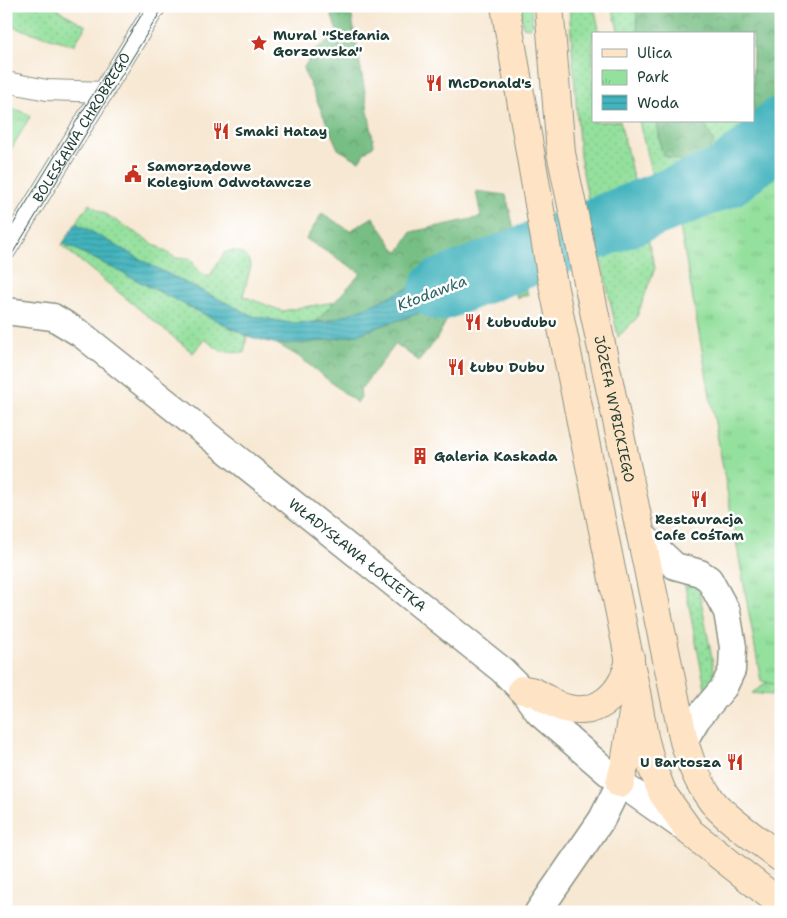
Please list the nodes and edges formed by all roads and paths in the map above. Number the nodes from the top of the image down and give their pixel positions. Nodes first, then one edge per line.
1 (156, 6) edge
2 (505, 6) edge
3 (548, 6) edge
4 (6, 82) edge
5 (104, 92) junction
6 (6, 250) edge
7 (6, 311) edge
8 (640, 533) junction
9 (630, 658) junction
10 (522, 690) junction
11 (636, 692) junction
12 (684, 741) junction
13 (620, 783) junction
14 (690, 832) junction
15 (781, 858) edge
16 (781, 904) edge
17 (538, 912) edge

1 - 5 street, BOLESŁAWA CHROBREGO
2 - 9 main road
3 - 8 main road, JÓZEFA WYBICKIEGO
4 - 5 street
5 - 6 street, BOLESŁAWA CHROBREGO
7 - 10 street, WŁADYSŁAWA ŁOKIETKA
8 - 12 main road, JÓZEFA WYBICKIEGO
8 - 12 street
9 - 10 main road
9 - 11 main road, WŁADYSŁAWA ŁOKIETKA
10 - 13 street, WŁADYSŁAWA ŁOKIETKA
11 - 13 main road
11 - 14 main road, WŁADYSŁAWA ŁOKIETKA
12 - 15 main road, JÓZEFA WYBICKIEGO
13 - 14 street, WŁADYSŁAWA ŁOKIETKA
13 - 17 street
14 - 16 main road, WŁADYSŁAWA ŁOKIETKA

